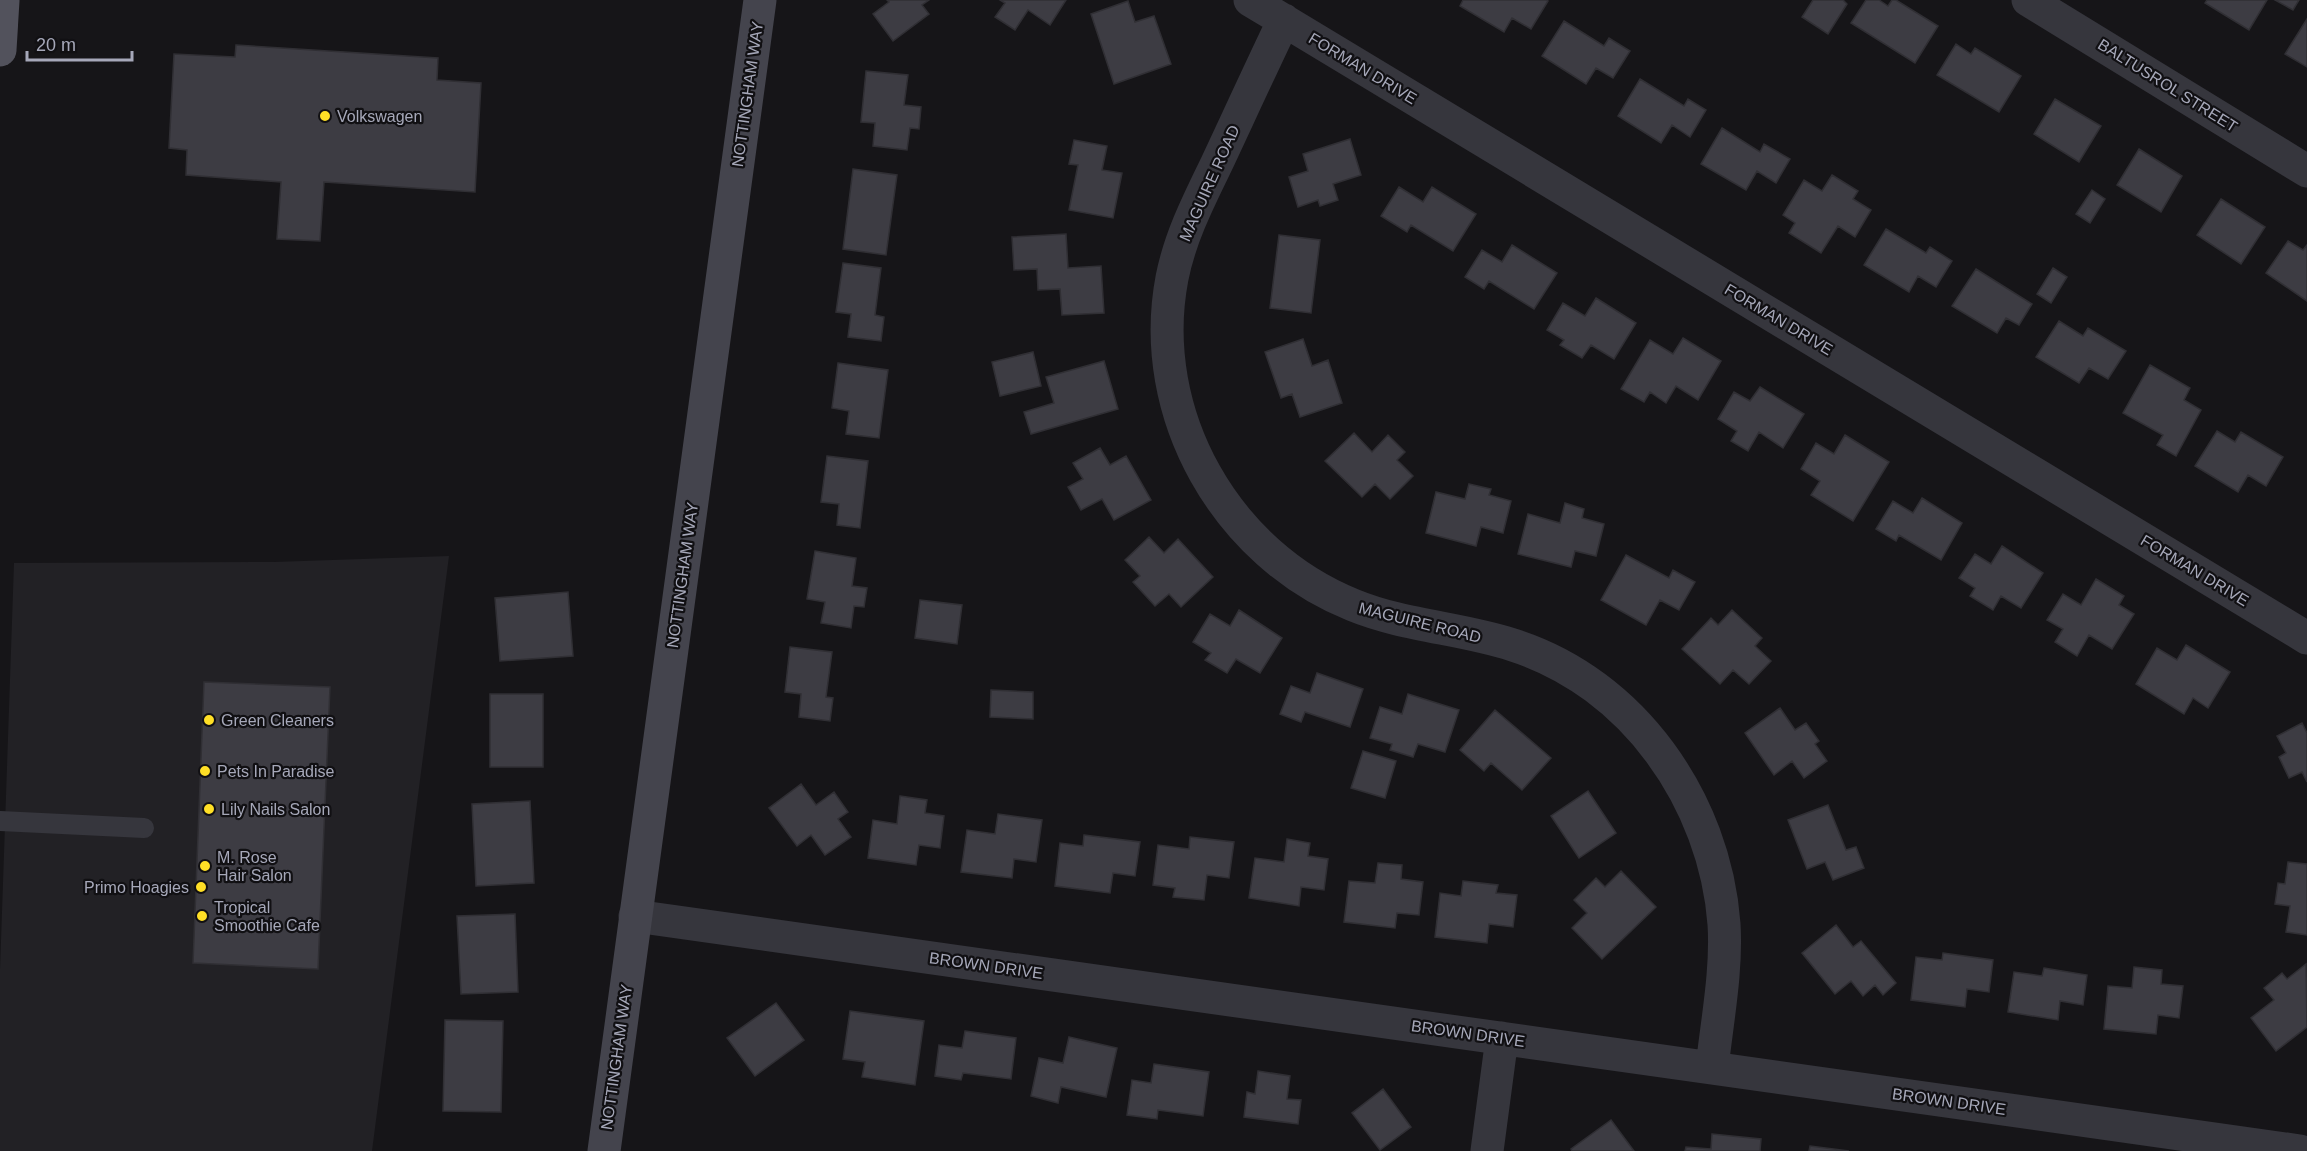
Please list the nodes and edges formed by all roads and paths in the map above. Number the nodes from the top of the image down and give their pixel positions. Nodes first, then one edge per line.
1 (3, 0) edge
2 (760, 0) edge
3 (1250, 0) edge
4 (2028, 0) edge
5 (1284, 20) junction
6 (0, 50) edge
7 (2307, 171) edge
8 (2307, 638) edge
9 (0, 821) edge
10 (144, 828) dead end
11 (635, 916) junction
12 (1502, 1038) junction
13 (1712, 1068) junction
14 (604, 1151) edge
15 (1487, 1151) edge
16 (2300, 1151) edge

1 - 6 main road
2 - 11 street, NOTTINGHAM WAY
3 - 5 street, FORMAN DRIVE
4 - 7 street, BALTUSROL STREET
5 - 8 street, FORMAN DRIVE
5 - 13 street, MAGUIRE ROAD
9 - 10 lane
11 - 12 street, BROWN DRIVE
11 - 14 street, NOTTINGHAM WAY
12 - 13 street, BROWN DRIVE
12 - 15 street
13 - 16 street, BROWN DRIVE

